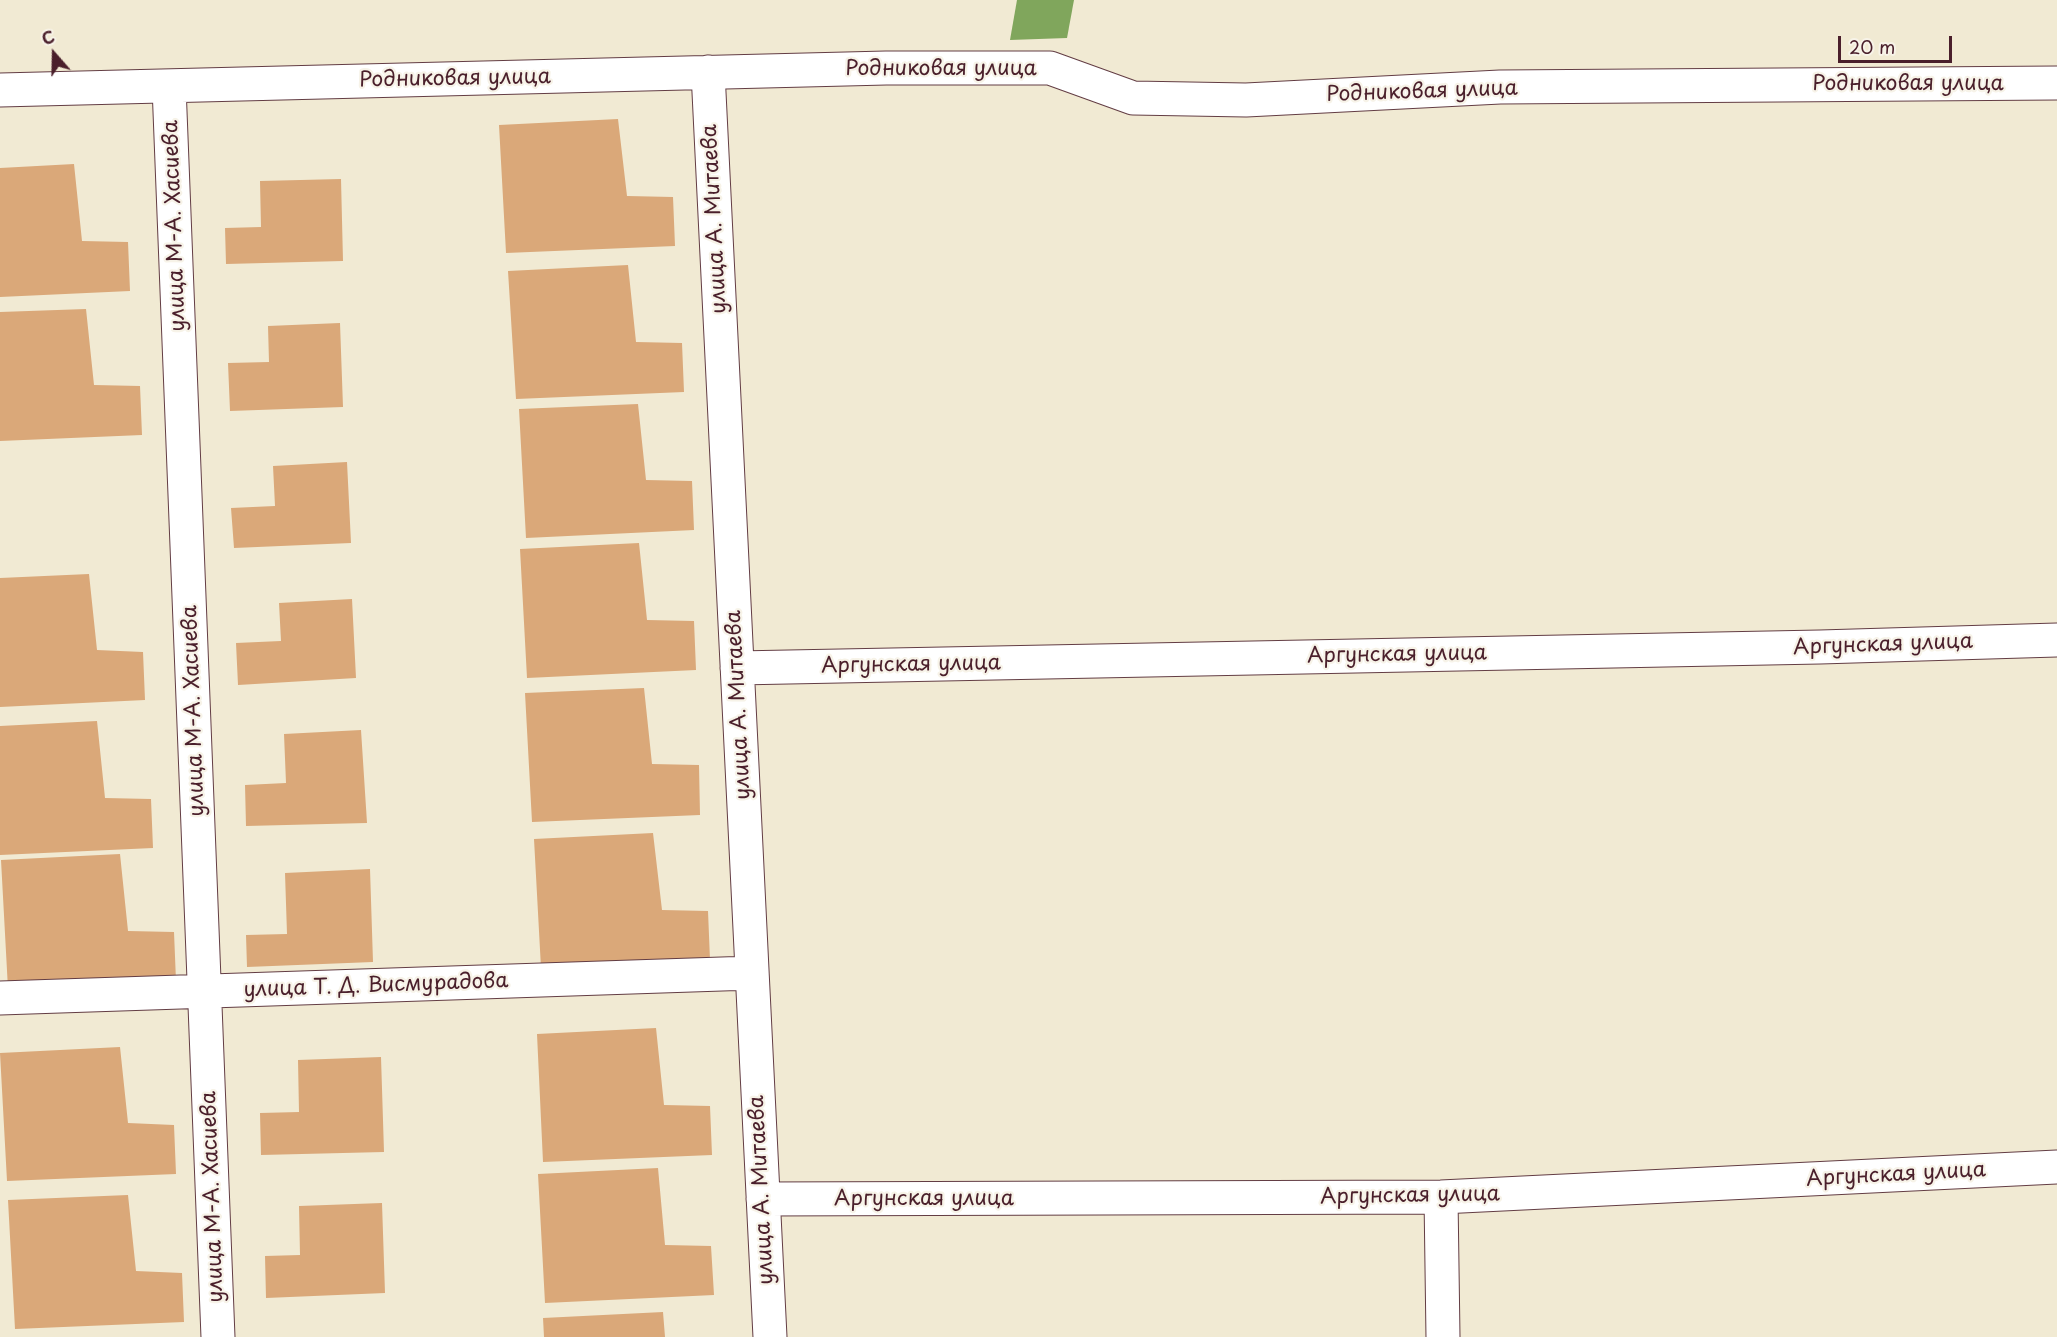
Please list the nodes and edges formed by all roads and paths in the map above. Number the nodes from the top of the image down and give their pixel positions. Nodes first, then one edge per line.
1 (708, 72) junction
2 (2057, 83) edge
3 (169, 86) junction
4 (0, 90) edge
5 (2057, 640) edge
6 (737, 668) junction
7 (752, 973) junction
8 (205, 992) junction
9 (0, 999) edge
10 (2057, 1167) edge
11 (1440, 1197) junction
12 (763, 1199) junction
13 (218, 1337) edge
14 (770, 1337) edge
15 (1443, 1337) edge

1 - 2 street, Родниковая улица
1 - 3 street, Родниковая улица
1 - 6 street, улица А. Митаева
3 - 4 street, Родниковая улица
3 - 8 street, улица М-А. Хасиева
5 - 6 street, Аргунская улица
6 - 7 street, улица А. Митаева
7 - 8 street, улица Т. Д. Висмурадова
7 - 12 street, улица А. Митаева
8 - 9 street, улица Т. Д. Висмурадова
8 - 13 street, улица М-А. Хасиева
10 - 11 street, Аргунская улица
11 - 12 street, Аргунская улица
11 - 15 street
12 - 14 street, улица А. Митаева

